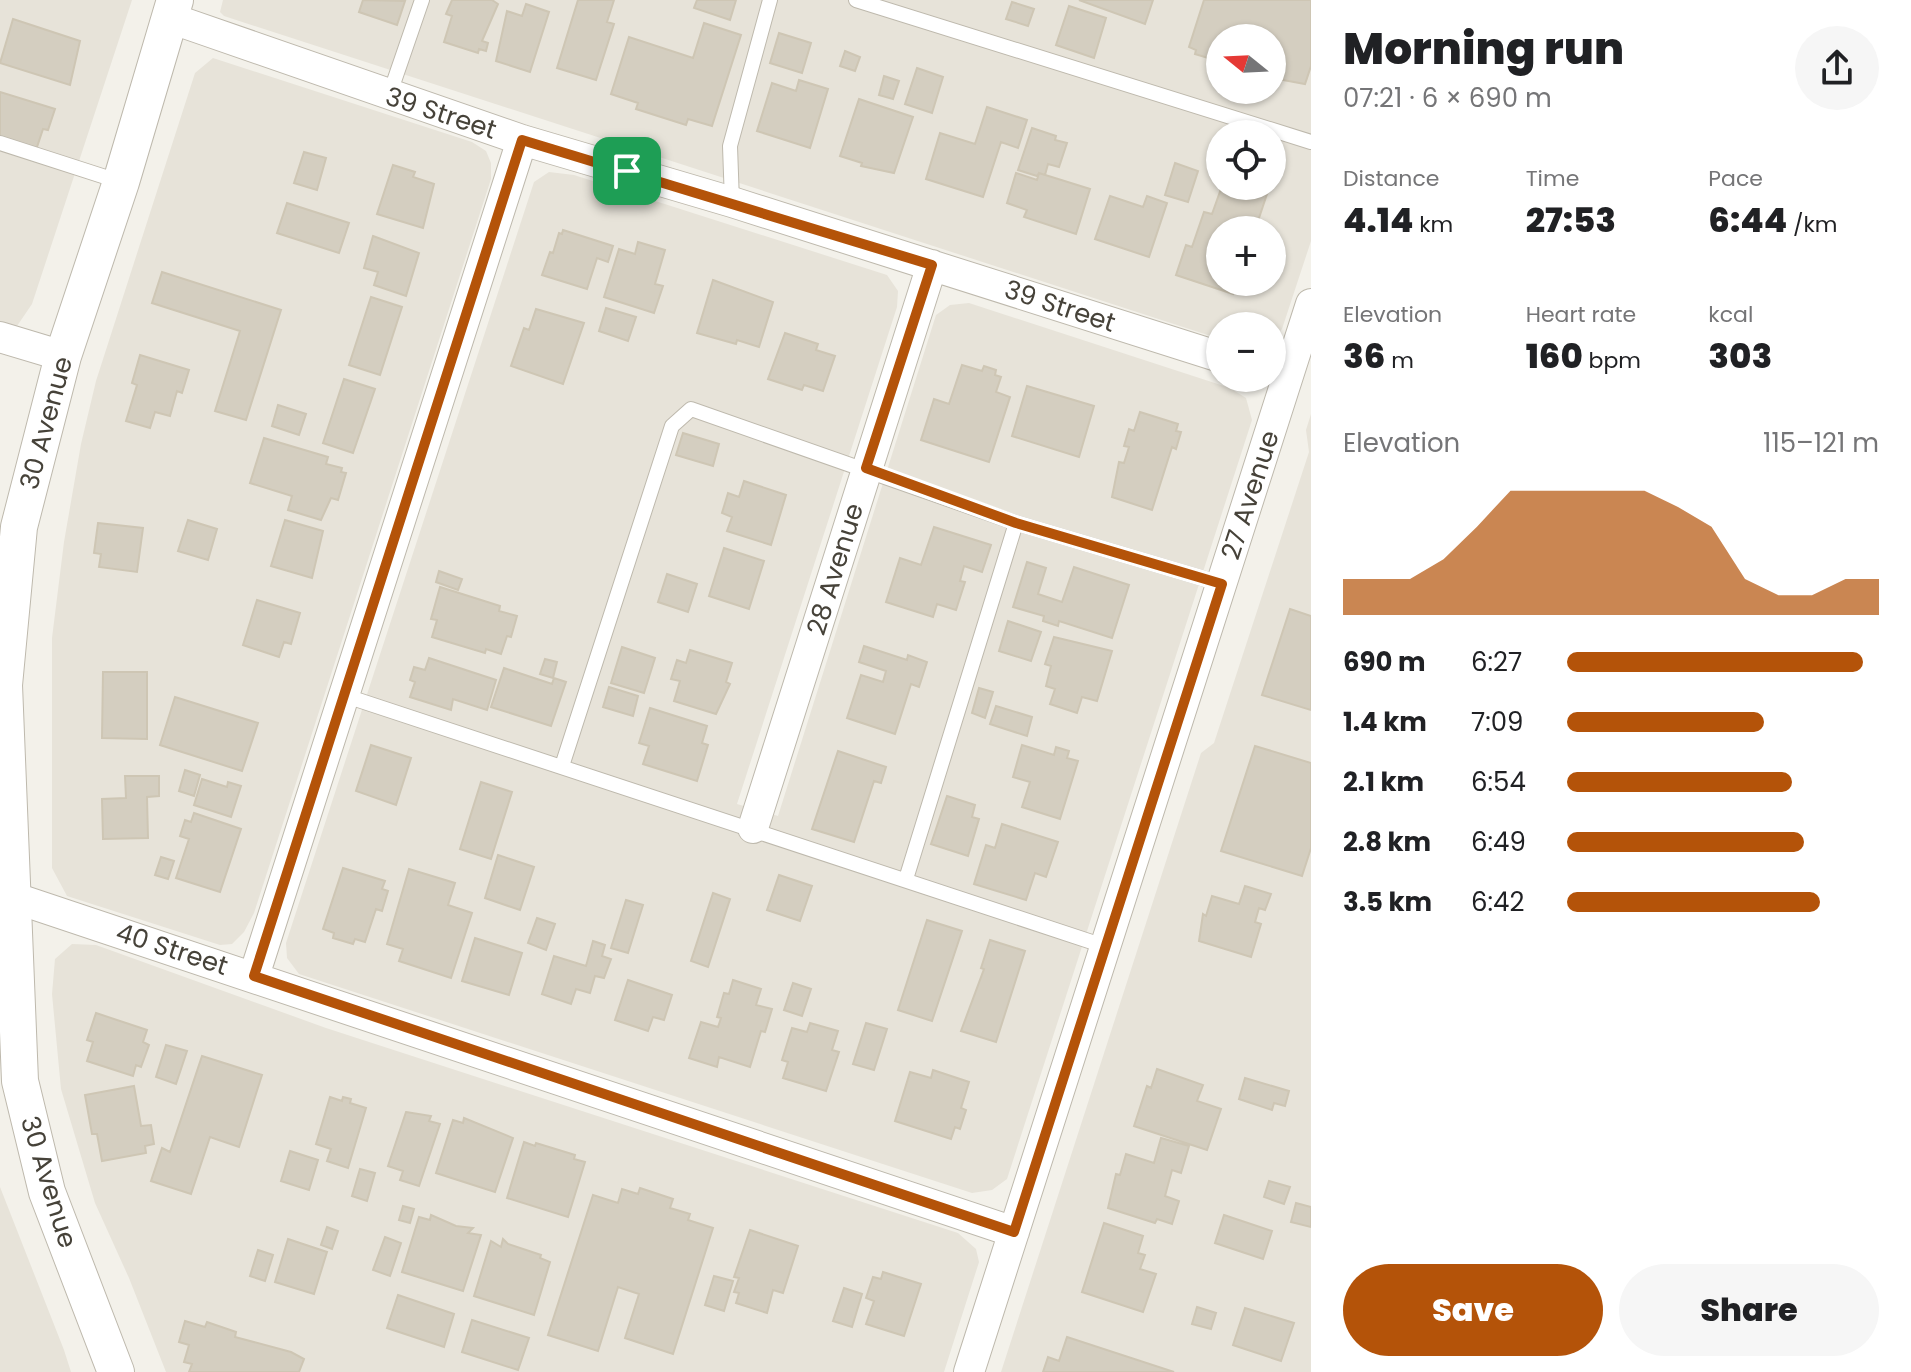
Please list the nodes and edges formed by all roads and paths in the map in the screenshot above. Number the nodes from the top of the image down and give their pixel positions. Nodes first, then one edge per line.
1 (422, 0) edge
2 (770, 0) edge
3 (856, 0) edge
4 (173, 9) edge
5 (389, 96) junction
6 (522, 140) junction
7 (1311, 142) edge
8 (0, 143) edge
9 (121, 182) junction
10 (732, 202) junction
11 (932, 265) junction
12 (1311, 304) edge
13 (0, 337) edge
14 (1206, 353) edge
15 (63, 356) junction
16 (1286, 362) edge
17 (1276, 392) edge
18 (866, 468) junction
19 (1016, 523) junction
20 (1222, 584) junction
21 (346, 696) junction
22 (562, 766) junction
23 (753, 828) junction
24 (906, 879) junction
25 (12, 897) junction
26 (1104, 946) junction
27 (254, 976) junction
28 (1014, 1232) junction
29 (116, 1372) edge
30 (969, 1372) edge

1 - 5 lane
2 - 10 lane
3 - 7 lane
4 - 5 street, 39 Street
4 - 9 street, 30 Avenue
5 - 6 street, 39 Street
6 - 10 street, 39 Street
6 - 21 street
8 - 9 lane
9 - 15 street, 30 Avenue
10 - 11 street, 39 Street
11 - 14 street, 39 Street
11 - 18 street, 28 Avenue
12 - 16 street, 27 Avenue
13 - 15 street
15 - 25 street, 30 Avenue
17 - 20 street, 27 Avenue
18 - 19 lane
18 - 22 lane
18 - 23 street, 28 Avenue
19 - 20 lane
19 - 24 lane
20 - 26 street, 27 Avenue
21 - 22 lane
21 - 27 street
22 - 23 lane
23 - 24 lane
24 - 26 lane
25 - 27 street, 40 Street
25 - 29 street, 30 Avenue
26 - 28 street, 27 Avenue
27 - 28 street, 40 Street
28 - 30 street, 27 Avenue

